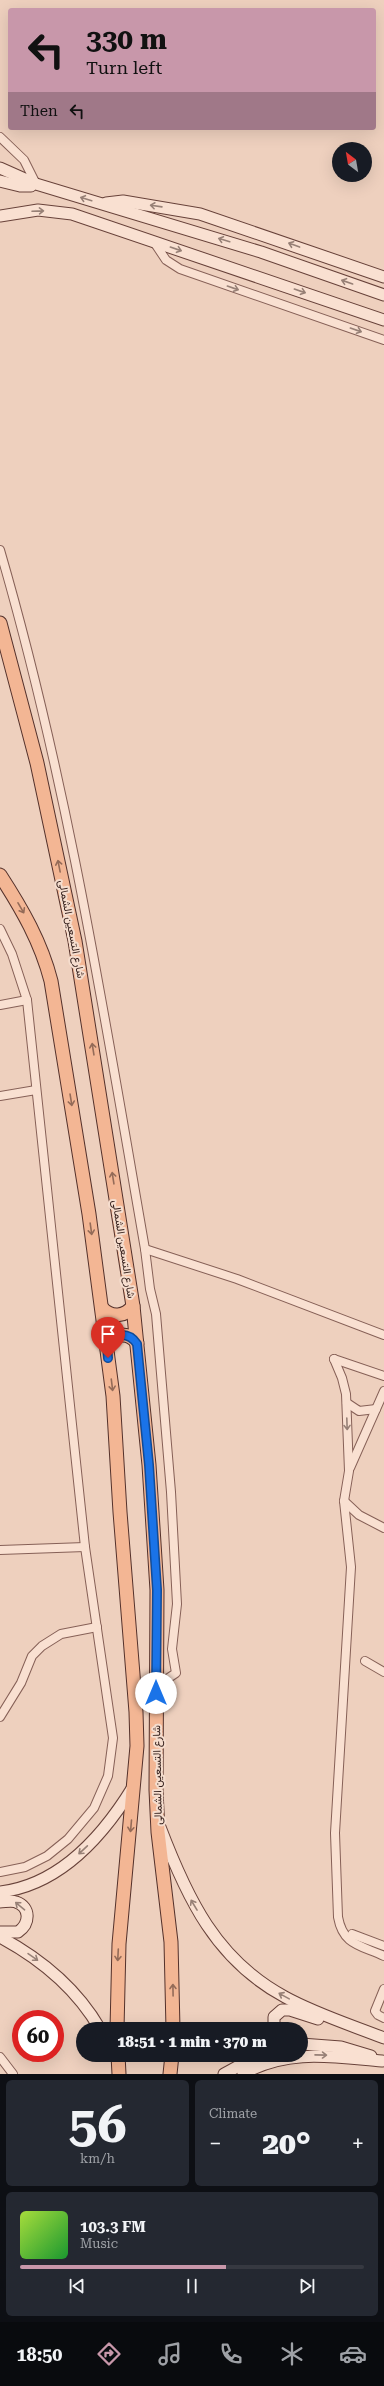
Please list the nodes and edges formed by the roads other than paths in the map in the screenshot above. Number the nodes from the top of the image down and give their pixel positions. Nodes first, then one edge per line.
1 (0, 137) edge
2 (0, 168) edge
3 (0, 181) edge
4 (36, 184) junction
5 (103, 204) junction
6 (1, 215) edge
7 (154, 242) junction
8 (384, 277) edge
9 (384, 295) edge
10 (384, 320) edge
11 (384, 340) edge
12 (0, 550) edge
13 (0, 623) edge
14 (0, 876) edge
15 (0, 929) edge
16 (27, 1000) junction
17 (0, 1005) edge
18 (36, 1090) junction
19 (0, 1096) edge
20 (145, 1249) junction
21 (132, 1306) junction
22 (102, 1308) junction
23 (384, 1335) edge
24 (137, 1344) junction
25 (107, 1345) junction
26 (384, 1376) edge
27 (384, 1391) edge
28 (347, 1403) junction
29 (376, 1409) junction
30 (349, 1471) junction
31 (344, 1501) junction
32 (384, 1528) edge
33 (86, 1548) junction
34 (0, 1550) edge
35 (97, 1627) junction
36 (365, 1661) dead end
37 (384, 1672) edge
38 (156, 1680) junction
39 (0, 1717) edge
40 (134, 1787) junction
41 (157, 1819) junction
42 (1, 1870) edge
43 (0, 1892) edge
44 (0, 1902) edge
45 (0, 1932) edge
46 (352, 1934) dead end
47 (0, 1937) edge
48 (384, 1946) edge
49 (384, 1956) edge
50 (384, 1989) edge
51 (384, 2018) edge
52 (96, 2022) edge
53 (117, 2022) edge
54 (173, 2022) edge
55 (274, 2022) edge
56 (350, 2024) junction
57 (384, 2038) edge
58 (308, 2045) edge
59 (0, 2057) edge
60 (171, 2062) edge
61 (246, 2062) edge
62 (383, 2062) edge
63 (13, 2074) edge
64 (170, 2074) edge
65 (224, 2074) edge
66 (243, 2074) edge

1 - 4 street
2 - 4 main road
3 - 4 main road
5 -> 4 main road
8 -> 5 main road
9 -> 5 main road
6 -> 7 main road
7 -> 10 main road
7 -> 11 street
12 - 20 street
21 -> 13 main road, شارع التسعين الشمالى
14 -> 22 main road, شارع التسعين الشمالى
15 - 16 street
16 - 17 street
16 - 18 street
18 - 19 street
18 - 33 street
20 - 23 street
20 - 38 street
21 - 22 main road
21 - 24 main road, شارع التسعين الشمالى
22 - 25 main road, شارع التسعين الشمالى
24 - 25 main road
24 - 38 main road, شارع التسعين الشمالى
25 -> 40 main road, شارع التسعين الشمالى
26 - 28 street
27 - 29 street
28 - 29 street
28 -> 30 street
29 - 30 street
30 - 31 street
31 - 32 street
31 - 49 street
33 - 34 street
33 - 35 street
35 - 39 street
35 - 42 street
36 - 37 street
38 - 41 main road, شارع التسعين الشمالى
40 -> 43 main road
40 -> 53 main road, شارع التسعين الشمالى
54 -> 41 main road, شارع التسعين الشمالى
56 -> 41 main road
45 -> 44 main road
46 - 48 street
47 -> 52 main road
50 - 51 street
55 - 56 main road
56 - 57 main road
58 - 62 main road
59 - 63 street
60 - 64 main road
61 - 65 main road
66 -> 62 main road

